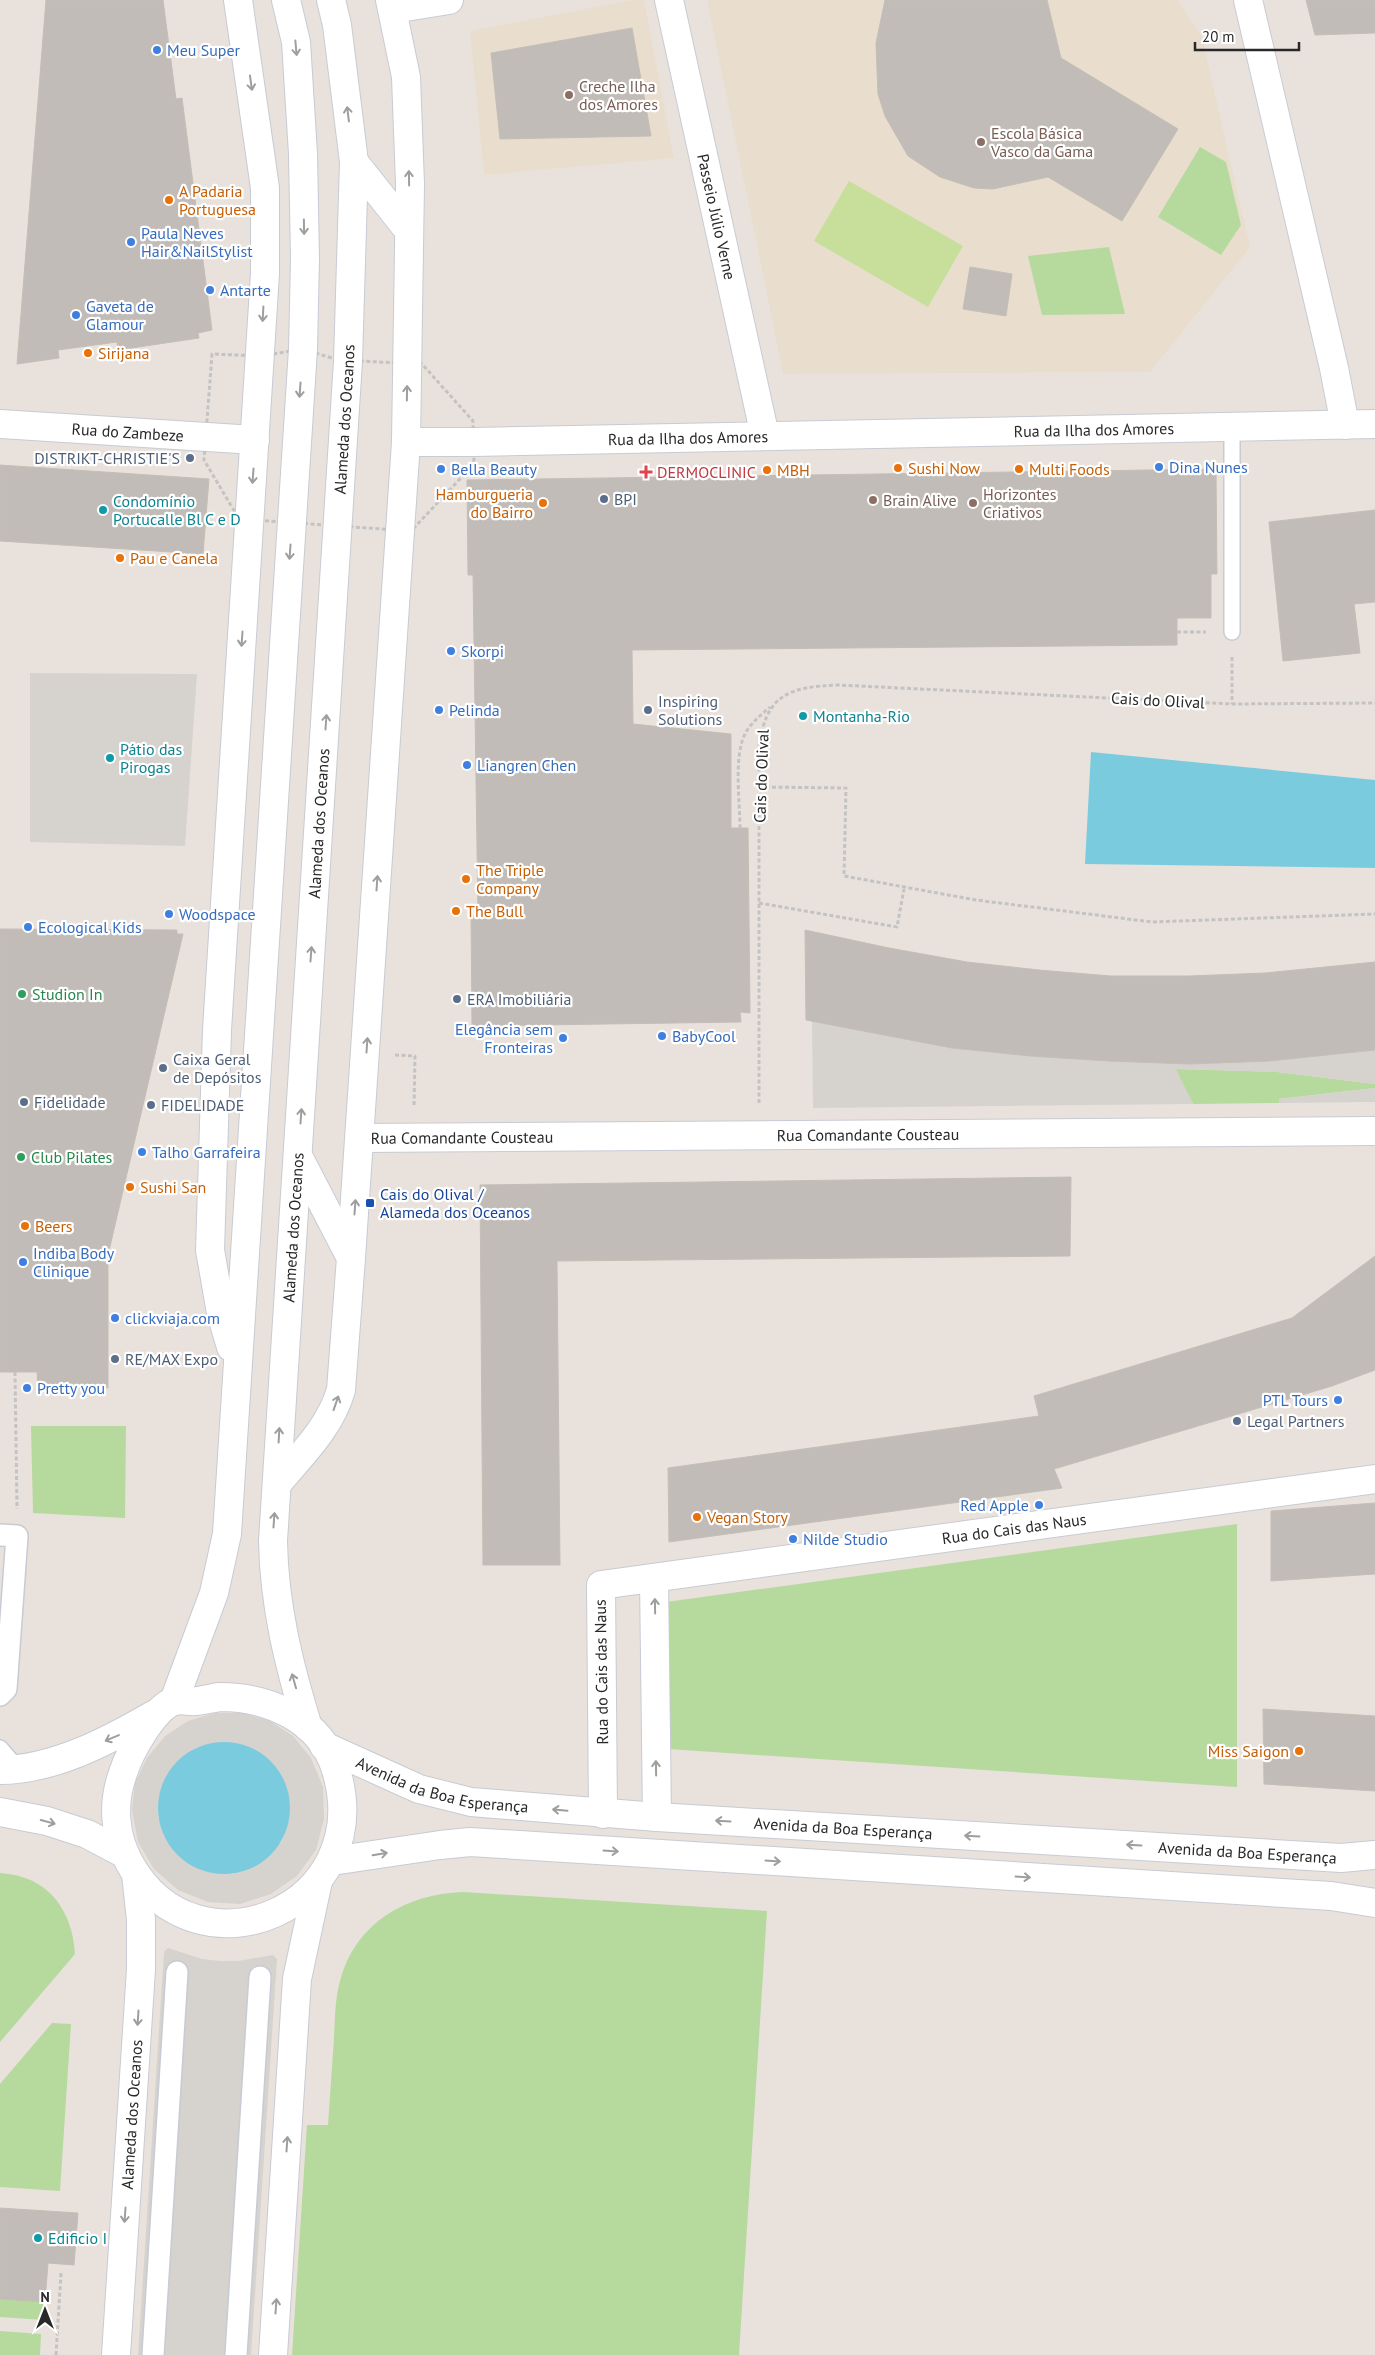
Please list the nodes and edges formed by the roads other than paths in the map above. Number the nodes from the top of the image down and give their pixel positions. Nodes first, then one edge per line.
1 (238, 0) edge
2 (286, 0) edge
3 (331, 0) edge
4 (449, 0) edge
5 (669, 0) edge
6 (1248, 0) edge
7 (391, 4) edge
8 (302, 154) junction
9 (354, 162) junction
10 (409, 231) junction
11 (265, 273) junction
12 (0, 424) edge
13 (1375, 424) edge
14 (1345, 425) junction
15 (1232, 426) junction
16 (765, 436) junction
17 (256, 440) junction
18 (406, 442) junction
19 (1232, 632) road end
20 (1375, 1131) edge
21 (360, 1138) junction
22 (298, 1156) junction
23 (351, 1258) junction
24 (237, 1365) junction
25 (1375, 1479) edge
26 (276, 1484) junction
27 (9, 1535) edge
28 (654, 1578) junction
29 (0, 1694) edge
30 (164, 1708) junction
31 (316, 1736) junction
32 (0, 1748) edge
33 (9, 1770) edge
34 (0, 1812) edge
35 (603, 1814) junction
36 (657, 1817) junction
37 (1375, 1855) edge
38 (130, 1864) junction
39 (325, 1871) junction
40 (1375, 1903) edge
41 (178, 1972) dead end
42 (260, 1977) dead end
43 (116, 2355) edge
44 (153, 2355) edge
45 (236, 2355) edge
46 (273, 2355) edge

1 -> 11 street
2 -> 8 street
9 -> 3 street, Alameda dos Oceanos
4 - 7 street
5 - 16 street, Passeio Júlio Verne
6 - 14 street
10 -> 7 street
8 - 11 street
8 -> 24 street
9 - 10 street
22 -> 9 street, Alameda dos Oceanos
18 -> 10 street
11 -> 17 street
12 - 17 street, Rua do Zambeze
13 - 14 street, Rua da Ilha dos Amores
14 - 15 street, Rua da Ilha dos Amores
15 - 16 street, Rua da Ilha dos Amores
15 - 19 lane
16 - 18 street, Rua da Ilha dos Amores
17 -> 24 street
21 -> 18 street
20 - 21 street, Rua Comandante Cousteau
23 -> 21 street
22 - 23 street
26 -> 22 street, Alameda dos Oceanos
26 -> 23 street
24 - 30 street
25 - 28 street, Rua do Cais das Naus
31 -> 26 street, Alameda dos Oceanos
27 - 29 street
28 - 35 street, Rua do Cais das Naus
36 -> 28 street
30 - 31 street, Avenida da Boa Esperança
30 -> 33 street
30 - 38 street
35 -> 31 street, Avenida da Boa Esperança
31 - 39 street, Alameda dos Oceanos
32 - 33 lane
34 -> 38 street
35 - 36 street, Avenida da Boa Esperança
37 -> 36 street, Avenida da Boa Esperança
38 - 39 street
38 -> 43 street, Alameda dos Oceanos
39 -> 40 street
46 -> 39 street
41 - 44 street
42 - 45 street

